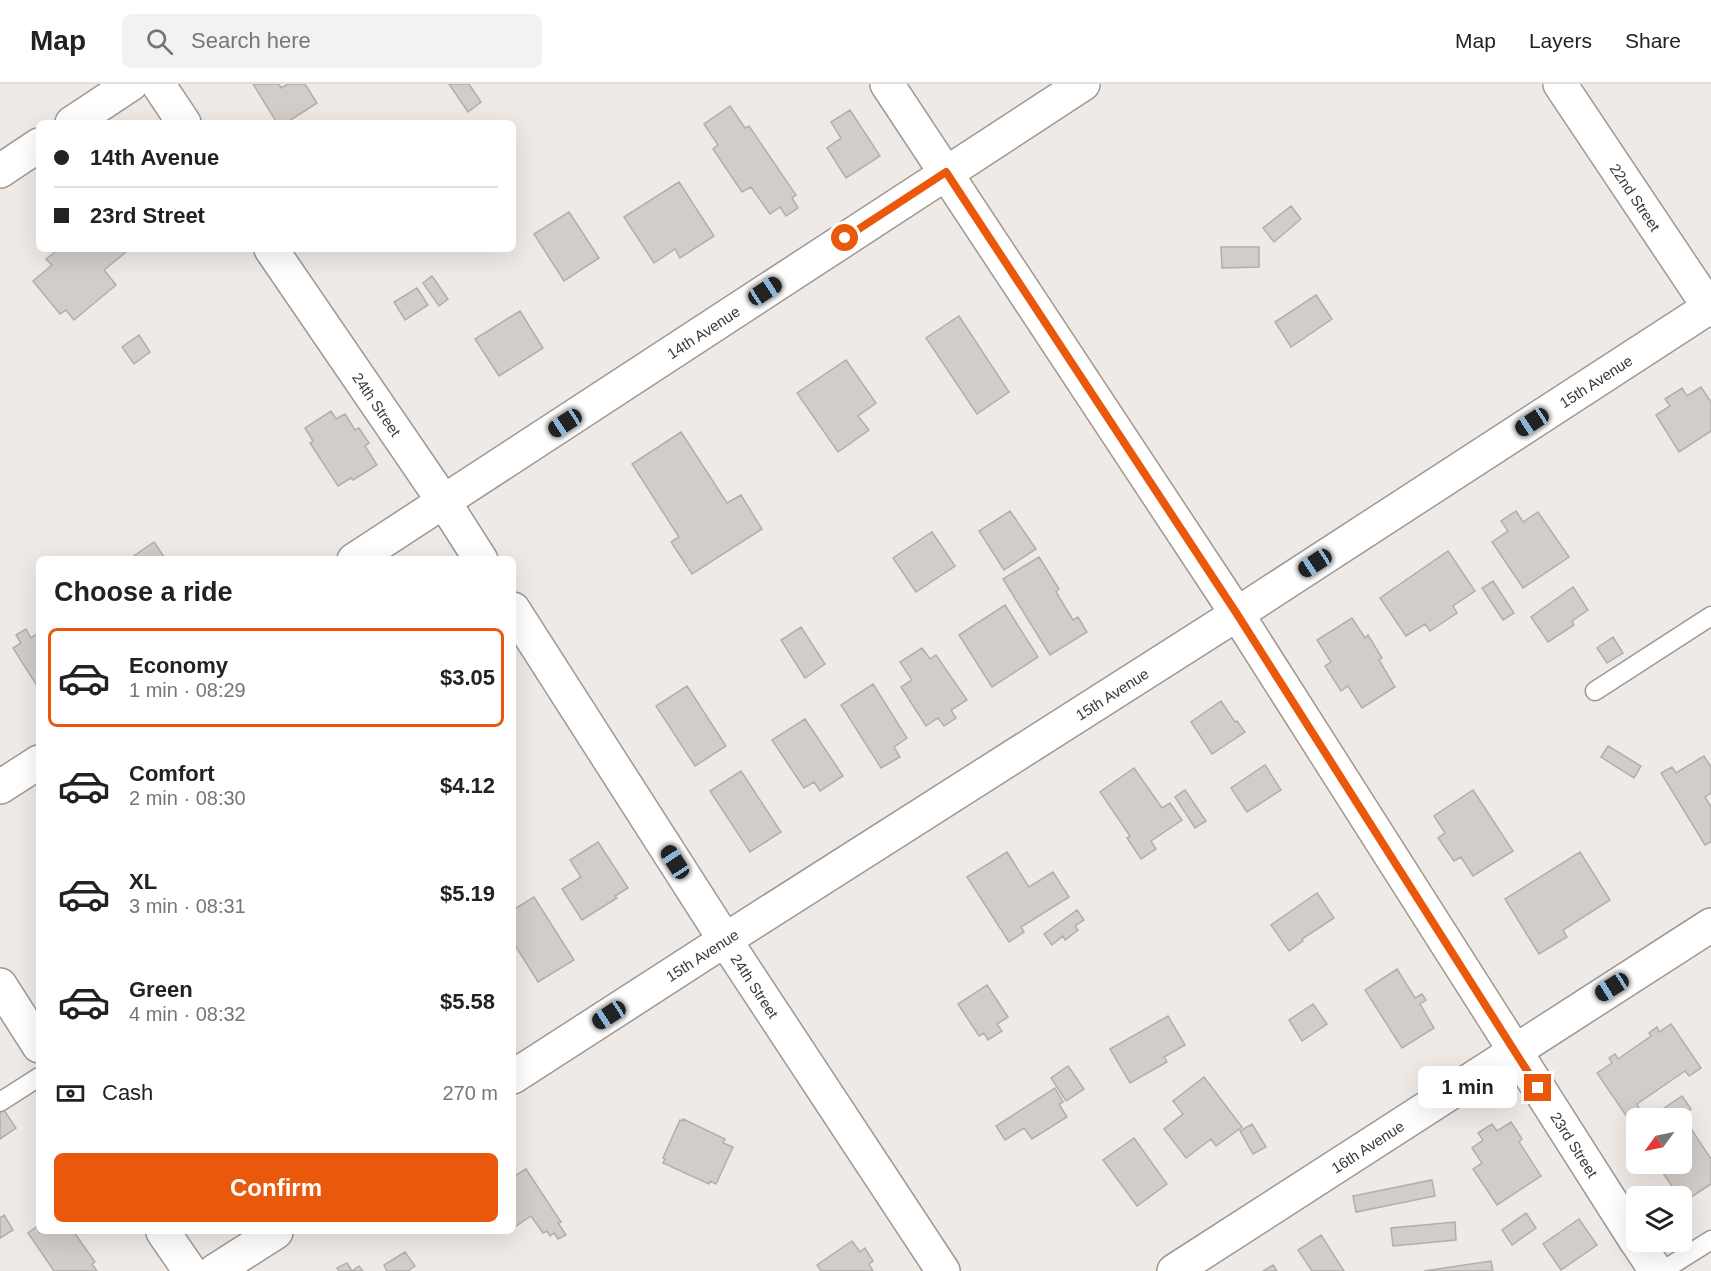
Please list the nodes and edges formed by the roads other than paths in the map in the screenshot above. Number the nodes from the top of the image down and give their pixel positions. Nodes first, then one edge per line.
1 (131, 84) edge
2 (158, 84) edge
3 (887, 84) edge
4 (1083, 84) edge
5 (1560, 84) edge
6 (77, 120) edge
7 (182, 120) edge
8 (36, 147) edge
9 (0, 171) edge
10 (946, 172) junction
11 (273, 252) edge
12 (1710, 308) edge
13 (444, 502) junction
14 (360, 556) edge
15 (478, 556) edge
16 (516, 614) edge
17 (1237, 614) junction
18 (1711, 616) edge
19 (1595, 691) dead end
20 (36, 764) edge
21 (0, 787) edge
22 (1711, 925) edge
23 (725, 940) junction
24 (0, 985) edge
25 (36, 1041) edge
26 (1514, 1050) junction
27 (516, 1075) edge
28 (36, 1079) edge
29 (0, 1102) edge
30 (1626, 1224) edge
31 (164, 1234) edge
32 (273, 1234) edge
33 (1711, 1240) edge
34 (1644, 1252) edge
35 (190, 1271) edge
36 (215, 1271) edge
37 (943, 1271) edge
38 (1174, 1271) edge
39 (1656, 1271) edge
40 (1662, 1271) edge

1 - 6 street
2 - 7 street
3 - 10 street, 23rd Street
4 - 10 street, 14th Avenue
5 - 12 street, 22nd Street
8 - 9 street
10 - 13 street, 14th Avenue
10 - 17 street, 23rd Street
11 - 13 street, 24th Street
12 - 17 street, 15th Avenue
13 - 14 street, 14th Avenue
13 - 15 street, 24th Street
16 - 23 street, 24th Street
17 - 23 street, 15th Avenue
17 - 26 street, 23rd Street
18 - 19 lane
20 - 21 street
22 - 26 street, 16th Avenue
23 - 27 street, 15th Avenue
23 - 37 street, 24th Street
24 - 25 street
26 - 30 street, 23rd Street
26 - 38 street, 16th Avenue
28 - 29 lane
31 - 35 street
32 - 36 street
33 - 40 lane
34 - 39 street, 23rd Street

